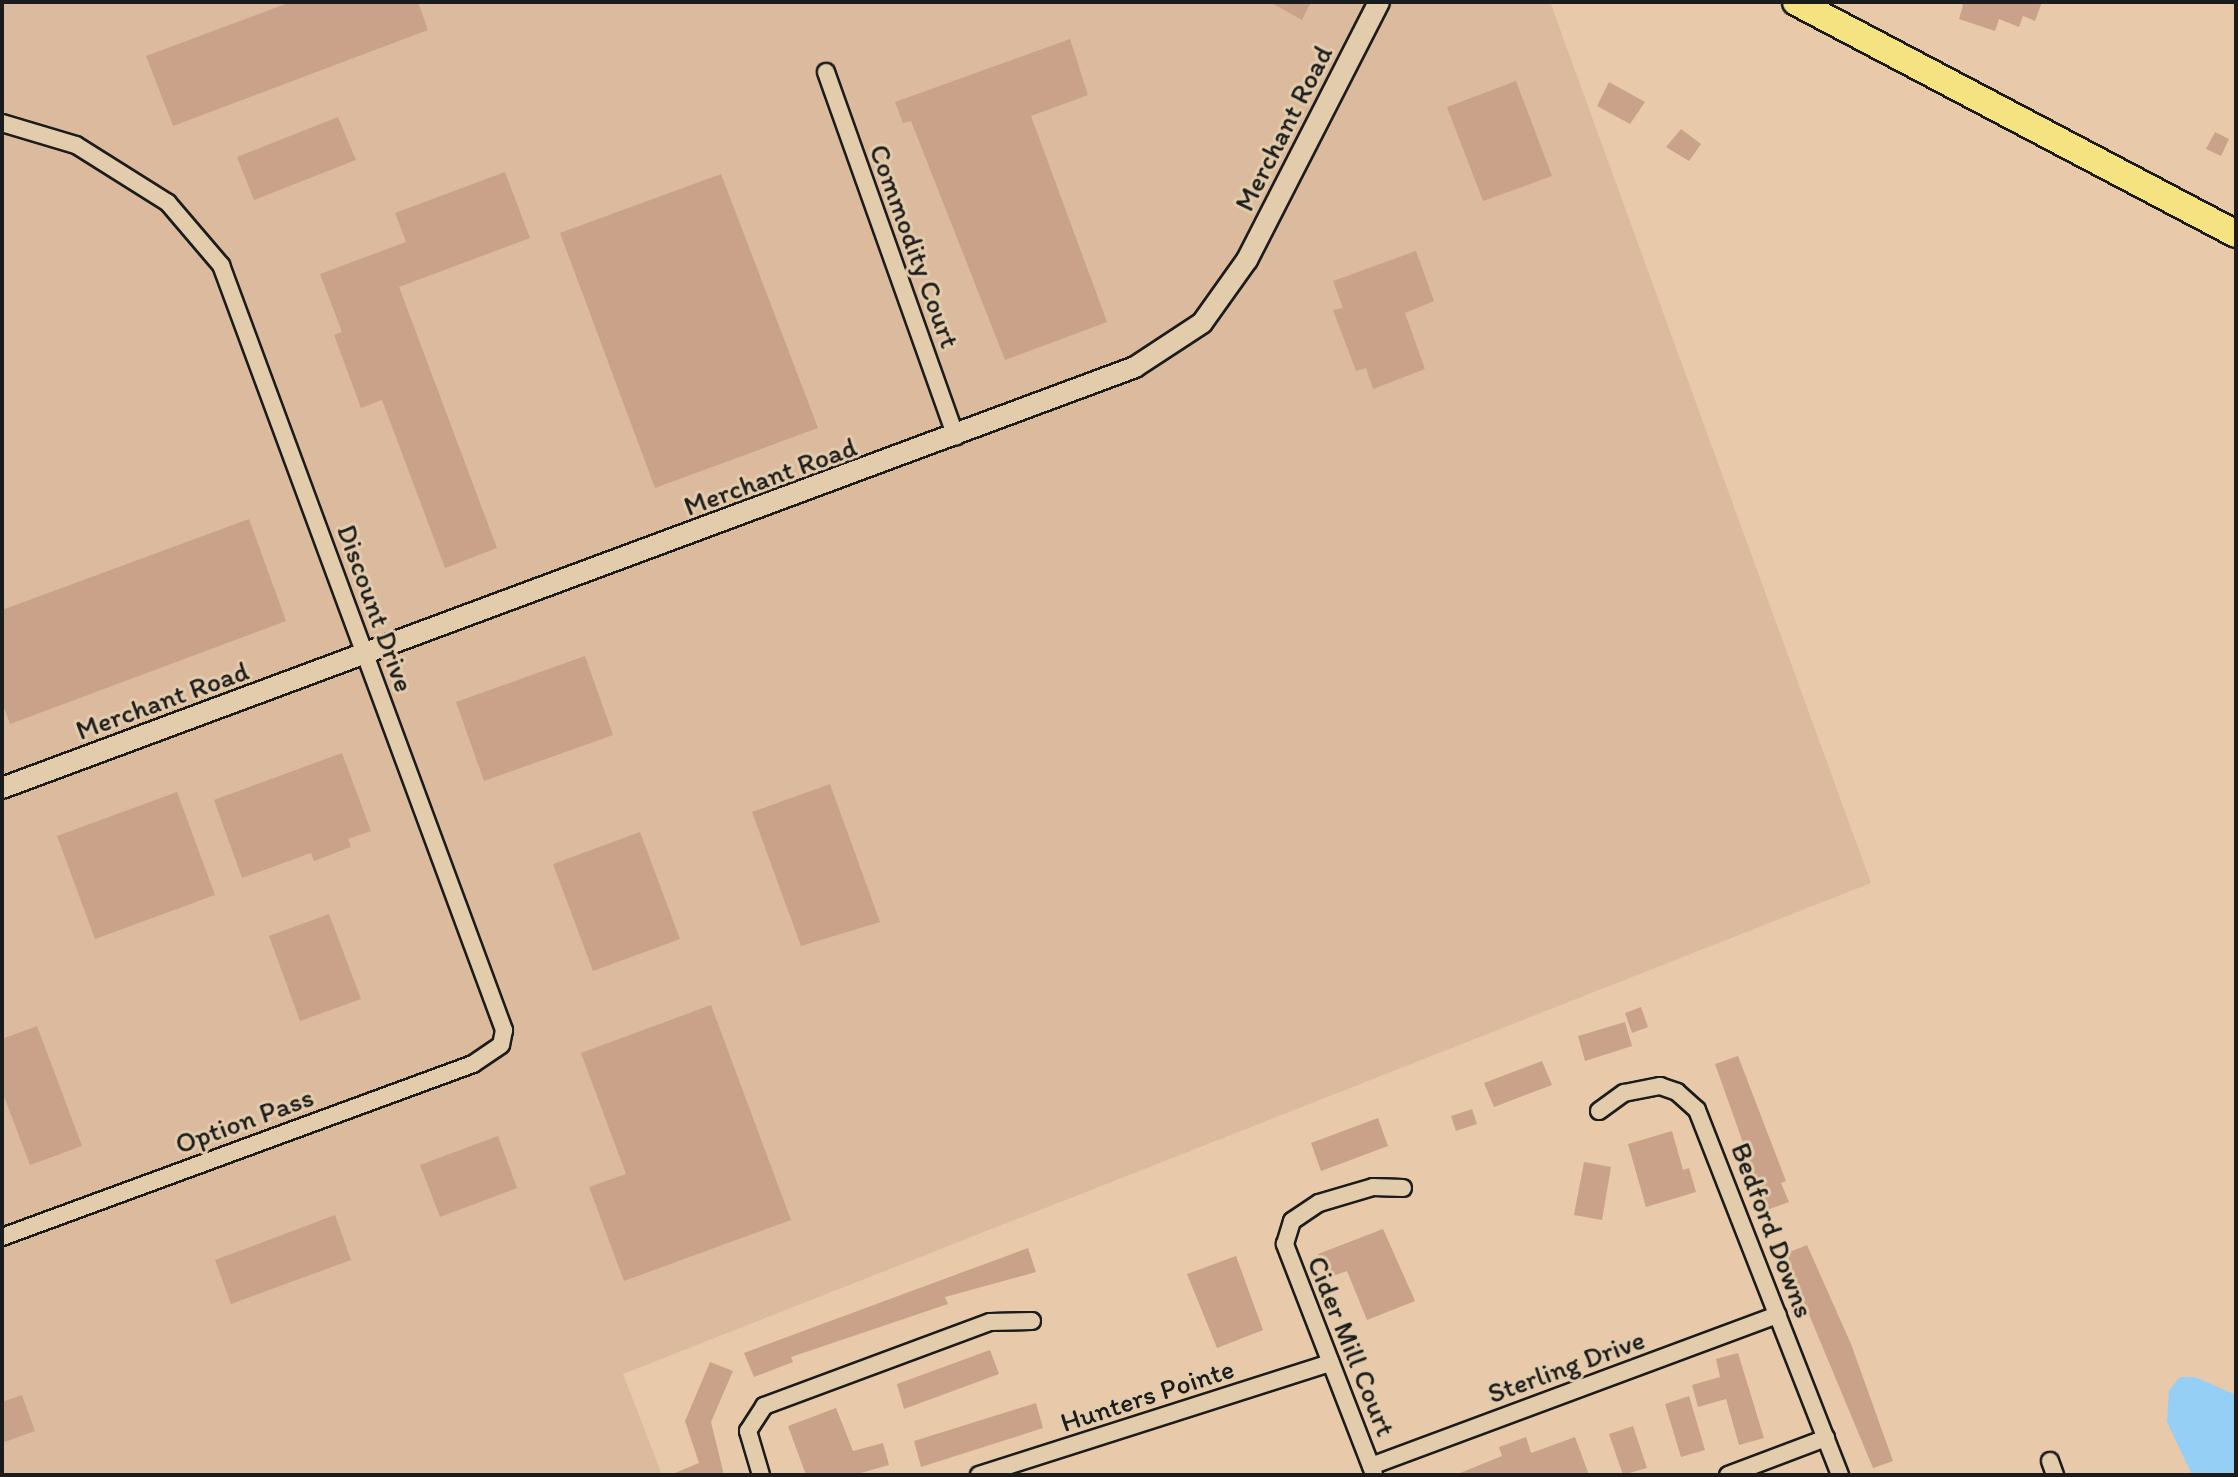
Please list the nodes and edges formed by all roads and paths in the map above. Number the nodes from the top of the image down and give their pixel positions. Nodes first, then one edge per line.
1 (1379, 2) edge
2 (1796, 2) edge
3 (826, 72) dead end
4 (2, 123) edge
5 (2236, 234) edge
6 (956, 437) junction
7 (365, 656) junction
8 (2, 788) edge
9 (501, 1045) joint
10 (1599, 1111) dead end
11 (1403, 1188) dead end
12 (2, 1237) edge
13 (1778, 1315) junction
14 (1032, 1321) dead end
15 (1331, 1363) junction
16 (1826, 1438) junction
17 (1373, 1470) edge
18 (761, 1475) edge
19 (979, 1475) edge
20 (1728, 1475) edge
21 (1840, 1475) edge

1 - 6 street, Merchant Road
2 - 5 highway
3 - 6 street, Commodity Court
4 - 7 street, Discount Drive
6 - 7 street, Merchant Road
7 - 8 street, Merchant Road
7 - 9 street, Discount Drive
9 - 12 street, Option Pass
10 - 13 street, Bedford Downs
11 - 15 street, Cider Mill Court
13 - 16 street, Bedford Downs
13 - 17 street, Sterling Drive
14 - 18 street
15 - 17 street, Cider Mill Court
15 - 19 street, Hunters Pointe
16 - 20 street
16 - 21 street, Bedford Downs

